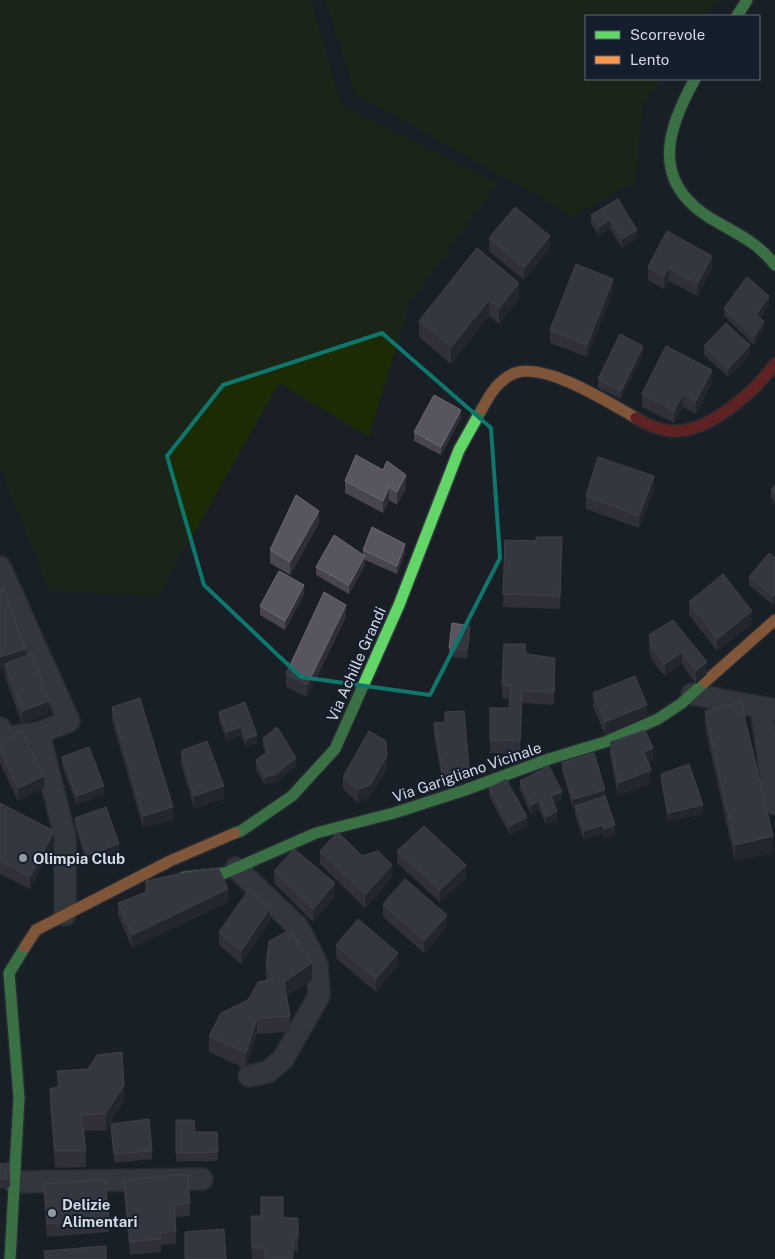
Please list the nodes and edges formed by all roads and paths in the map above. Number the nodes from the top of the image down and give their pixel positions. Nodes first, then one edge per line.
1 (747, 0) edge
2 (738, 15) edge
3 (694, 80) edge
4 (775, 265) edge
5 (775, 364) edge
6 (0, 567) edge
7 (775, 620) edge
8 (692, 694) junction
9 (768, 709) edge
10 (39, 733) junction
11 (1, 735) edge
12 (775, 804) edge
13 (236, 868) junction
14 (137, 878) junction
15 (65, 915) junction
16 (5, 967) edge
17 (249, 1076) dead end
18 (202, 1179) dead end
19 (14, 1182) junction
20 (6, 1222) edge
21 (10, 1259) edge

1 - 2 main road
3 - 4 main road
5 - 14 main road, Via Achille Grandi
6 - 10 street
7 - 8 main road, Via Garigliano Vicinale
8 - 9 street
8 - 13 main road, Via Garigliano Vicinale
9 - 12 street
10 - 11 street
10 - 15 street
13 - 14 main road, Via Garigliano Vicinale
13 - 17 street
14 - 15 main road, Via Achille Grandi
15 - 16 main road, Via Achille Grandi
16 - 19 main road
18 - 19 street
19 - 20 main road
20 - 21 main road

